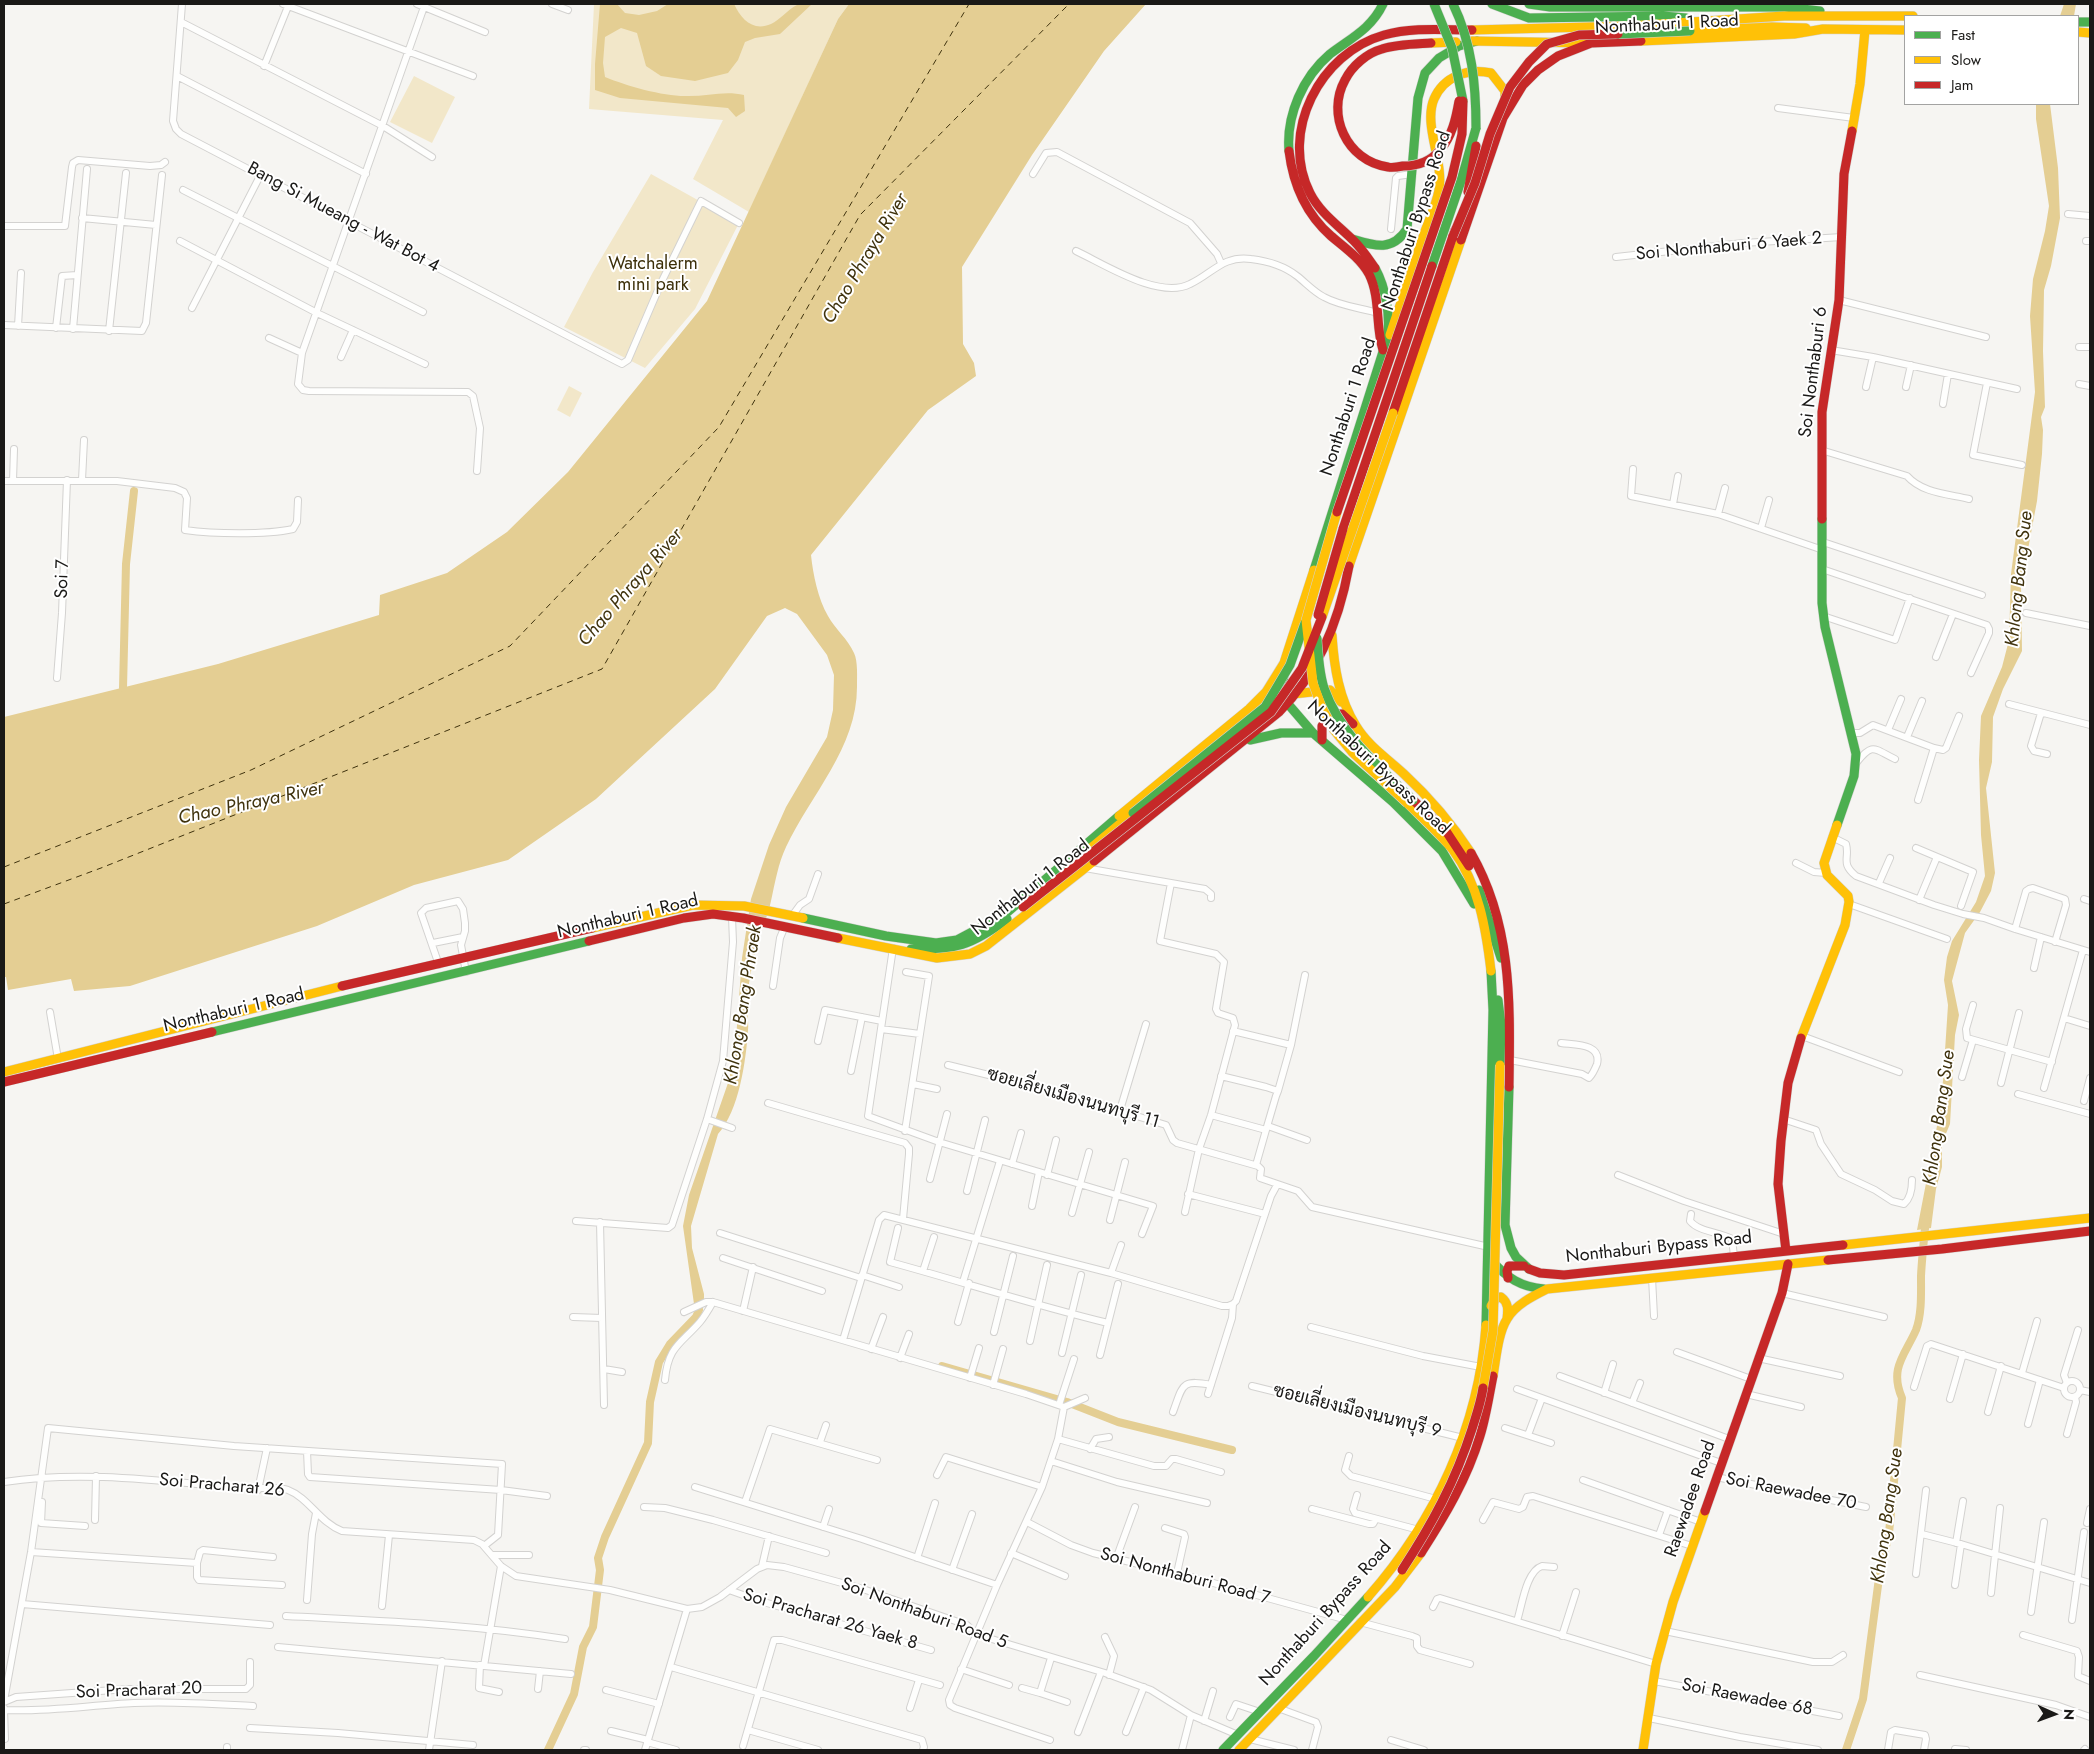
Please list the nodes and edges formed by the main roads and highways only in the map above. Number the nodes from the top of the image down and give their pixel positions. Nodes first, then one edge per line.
1 (1383, 4) edge
2 (1434, 4) edge
3 (1453, 4) edge
4 (1492, 4) edge
5 (1529, 4) edge
6 (1860, 15) junction
7 (1904, 16) edge
8 (1704, 20) junction
9 (1823, 29) junction
10 (1865, 30) junction
11 (1904, 30) edge
12 (1477, 41) junction
13 (1591, 44) junction
14 (1460, 90) junction
15 (1503, 118) junction
16 (1476, 128) junction
17 (1453, 236) junction
18 (1352, 239) junction
19 (1390, 335) junction
20 (1382, 350) junction
21 (1320, 549) junction
22 (1351, 558) junction
23 (1306, 620) junction
24 (1332, 633) junction
25 (1284, 663) junction
26 (1297, 693) junction
27 (1286, 694) junction
28 (1288, 704) junction
29 (1349, 712) junction
30 (1229, 725) junction
31 (1355, 726) junction
32 (1313, 733) junction
33 (1322, 740) junction
34 (1241, 744) junction
35 (1410, 802) junction
36 (1023, 903) junction
37 (1481, 918) junction
38 (1491, 925) junction
39 (893, 948) junction
40 (1507, 978) junction
41 (4, 1072) edge
42 (4, 1082) edge
43 (2090, 1218) edge
44 (2090, 1231) edge
45 (1786, 1251) junction
46 (1489, 1258) junction
47 (1788, 1264) junction
48 (1524, 1266) junction
49 (1508, 1278) junction
50 (1547, 1289) junction
51 (1486, 1313) junction
52 (1507, 1319) junction
53 (1381, 1601) junction
54 (1224, 1750) edge
55 (1238, 1750) edge
56 (1643, 1750) edge

1 - 20 main road
2 - 14 main road, Nonthaburi Bypass Road, bridge
3 - 16 main road, bridge
4 - 8 main road
5 - 6 main road
6 - 7 main road, Nonthaburi 1 Road
6 - 8 main road, Nonthaburi 1 Road
8 - 18 main road, Nonthaburi 1 Road
9 - 10 main road, Nonthaburi 1 Road
9 - 13 main road, Nonthaburi 1 Road
9 - 17 main road, bridge
10 - 11 main road, Nonthaburi 1 Road
10 - 45 main road, Soi Nonthaburi 6
12 - 13 main road
12 - 14 main road, bridge
12 - 18 main road
13 - 15 main road, Nonthaburi 1 Road
14 - 23 main road, Nonthaburi Bypass Road, bridge
15 - 19 main road
15 - 22 main road, Nonthaburi 1 Road
16 - 17 main road, bridge
16 - 35 main road, Nonthaburi Bypass Road, bridge
17 - 36 main road, bridge
18 - 19 main road, Nonthaburi 1 Road
19 - 20 main road, Nonthaburi 1 Road
20 - 21 main road, Nonthaburi 1 Road
21 - 22 main road
21 - 25 main road, Nonthaburi 1 Road
22 - 24 main road, Nonthaburi 1 Road
23 - 35 main road, Nonthaburi Bypass Road, bridge
23 - 36 main road, bridge
24 - 26 main road, Nonthaburi 1 Road
24 - 29 main road, Nonthaburi Bypass Road
25 - 27 main road, Nonthaburi Bypass Road
25 - 30 main road, Nonthaburi 1 Road
26 - 27 main road, Nonthaburi 1 Road
26 - 28 main road, Nonthaburi 1 Road
26 - 29 main road, Nonthaburi 1 Road
27 - 28 main road, Nonthaburi Bypass Road
27 - 30 main road, Nonthaburi 1 Road
28 - 32 main road, Nonthaburi Bypass Road
28 - 34 main road, Nonthaburi 1 Road
29 - 31 main road, Nonthaburi Bypass Road
30 - 36 main road, Nonthaburi 1 Road
31 - 33 main road
31 - 40 main road, Nonthaburi Bypass Road
32 - 33 main road, Nonthaburi Bypass Road
32 - 34 main road
33 - 37 main road, Nonthaburi Bypass Road
34 - 39 main road, Nonthaburi 1 Road
35 - 37 main road, Nonthaburi Bypass Road
35 - 38 main road, Nonthaburi Bypass Road
36 - 39 main road
36 - 41 main road, Nonthaburi 1 Road
37 - 46 main road, Nonthaburi Bypass Road
38 - 40 main road, Nonthaburi Bypass Road
38 - 53 main road, bridge
39 - 42 main road, Nonthaburi 1 Road
40 - 48 main road, Nonthaburi Bypass Road
43 - 45 main road, Nonthaburi Bypass Road
44 - 47 main road, Nonthaburi Bypass Road
45 - 48 main road, Nonthaburi Bypass Road
46 - 49 main road, Nonthaburi Bypass Road
46 - 51 main road, Nonthaburi Bypass Road
47 - 50 main road, Nonthaburi Bypass Road
47 - 56 main road, Raewadee Road
48 - 49 main road
49 - 50 main road, Nonthaburi Bypass Road
50 - 52 main road, Nonthaburi Bypass Road
51 - 52 main road
51 - 54 main road, Nonthaburi Bypass Road
52 - 53 main road, Nonthaburi Bypass Road
53 - 55 main road, Nonthaburi Bypass Road

